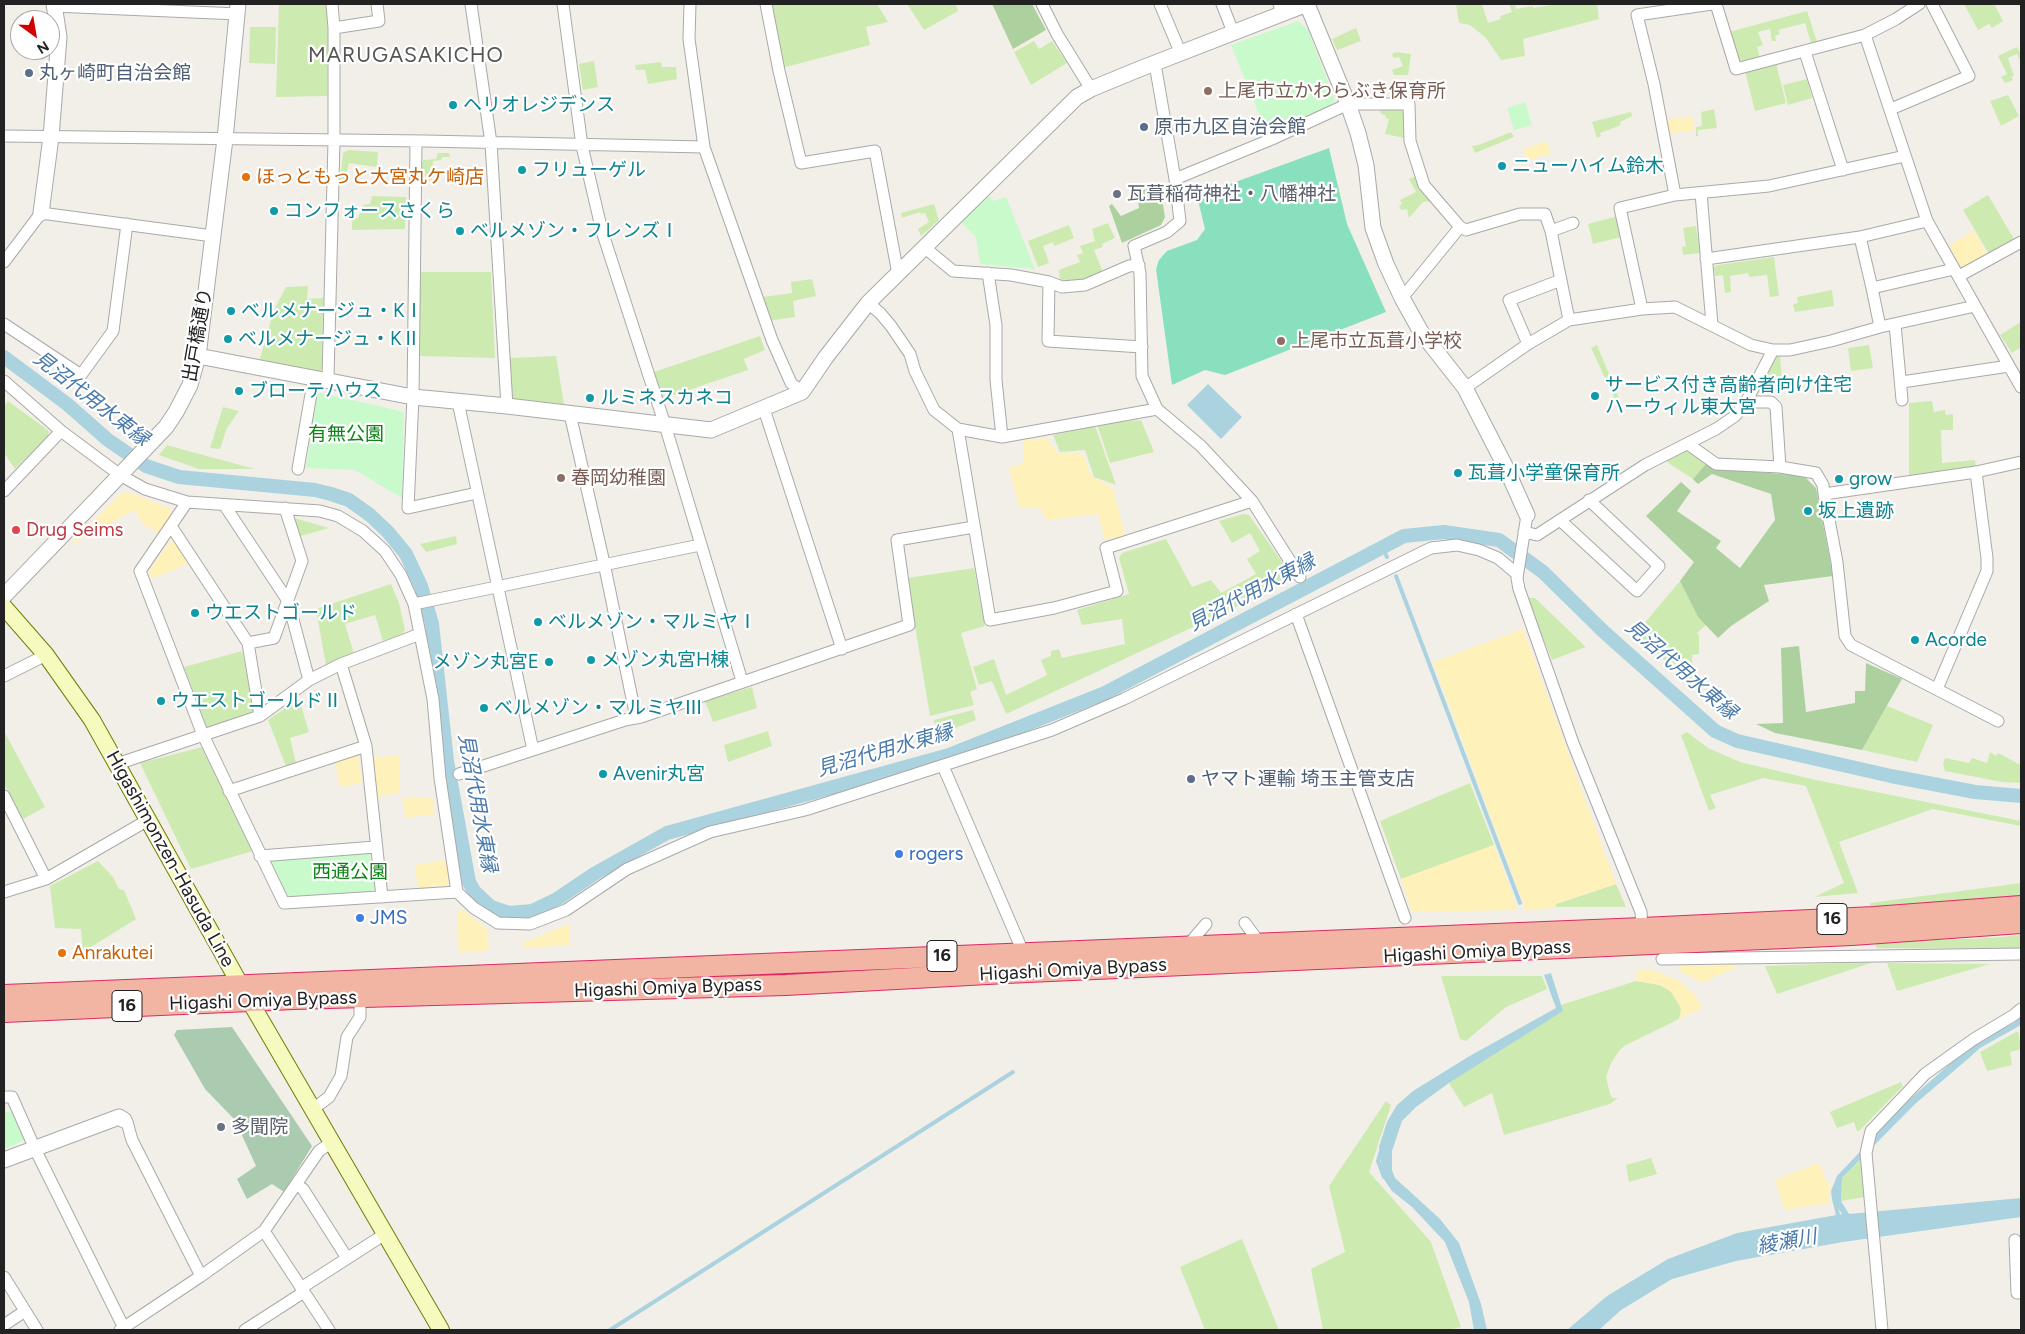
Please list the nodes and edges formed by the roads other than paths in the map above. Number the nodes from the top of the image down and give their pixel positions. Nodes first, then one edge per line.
1 (332, 4) edge
2 (377, 4) edge
3 (471, 4) edge
4 (563, 4) edge
5 (690, 4) edge
6 (766, 4) edge
7 (1042, 4) edge
8 (1160, 4) edge
9 (1222, 4) edge
10 (1307, 4) edge
11 (1712, 4) edge
12 (1716, 4) edge
13 (1919, 4) edge
14 (1932, 4) edge
15 (54, 5) edge
16 (1281, 8) edge
17 (1665, 8) edge
18 (238, 9) edge
19 (334, 28) junction
20 (1233, 32) junction
21 (1865, 35) junction
22 (1805, 52) junction
23 (1181, 54) junction
24 (1155, 64) junction
25 (1092, 89) junction
26 (1348, 104) junction
27 (1892, 109) junction
28 (4, 136) edge
29 (52, 137) junction
30 (225, 139) junction
31 (334, 141) junction
32 (416, 141) junction
33 (492, 143) junction
34 (582, 146) junction
35 (704, 147) junction
36 (1905, 156) junction
37 (1843, 170) junction
38 (1175, 179) junction
39 (1701, 193) junction
40 (1675, 195) junction
41 (41, 213) junction
42 (1927, 221) junction
43 (1573, 223) dead end
44 (127, 224) junction
45 (1460, 227) junction
46 (1551, 231) junction
47 (213, 236) junction
48 (1860, 237) junction
49 (2021, 242) edge
50 (924, 247) junction
51 (1706, 259) junction
52 (4, 262) edge
53 (1139, 265) junction
54 (988, 273) junction
55 (1956, 273) junction
56 (898, 274) junction
57 (1561, 280) junction
58 (1049, 282) junction
59 (1872, 288) junction
60 (1402, 298) junction
61 (868, 303) junction
62 (1975, 306) junction
63 (1642, 309) junction
64 (1569, 320) junction
65 (4, 324) edge
66 (1895, 324) junction
67 (1712, 325) junction
68 (1880, 327) junction
69 (1528, 344) junction
70 (1142, 347) junction
71 (1773, 350) junction
72 (198, 356) junction
73 (2009, 366) junction
74 (321, 378) junction
75 (4, 381) edge
76 (1902, 382) junction
77 (2021, 387) edge
78 (1465, 388) junction
79 (802, 392) junction
80 (413, 397) junction
81 (1902, 400) dead end
82 (458, 402) junction
83 (1746, 402) junction
84 (507, 406) junction
85 (764, 409) junction
86 (1157, 409) junction
87 (570, 414) junction
88 (665, 425) junction
89 (958, 429) junction
90 (61, 431) junction
91 (1002, 437) junction
92 (1688, 444) junction
93 (2021, 462) edge
94 (1780, 467) junction
95 (298, 469) dead end
96 (1976, 472) junction
97 (123, 473) junction
98 (4, 491) edge
99 (477, 493) junction
100 (1824, 494) junction
101 (1589, 500) junction
102 (187, 502) junction
103 (1252, 502) junction
104 (225, 506) junction
105 (285, 508) junction
106 (1527, 515) joint
107 (1560, 520) junction
108 (171, 526) junction
109 (974, 527) junction
110 (1524, 535) junction
111 (700, 545) junction
112 (604, 563) junction
113 (1517, 574) junction
114 (1300, 577) dead end
115 (497, 588) junction
116 (4, 596) edge
117 (288, 601) junction
118 (414, 604) junction
119 (4, 607) edge
120 (1296, 614) junction
121 (420, 634) junction
122 (248, 642) junction
123 (842, 649) junction
124 (46, 655) junction
125 (341, 664) junction
126 (4, 676) edge
127 (309, 680) junction
128 (742, 681) junction
129 (1937, 689) junction
130 (260, 716) junction
131 (641, 717) junction
132 (1998, 721) dead end
133 (203, 736) junction
134 (366, 746) junction
135 (533, 750) junction
136 (117, 764) junction
137 (943, 766) junction
138 (460, 774) dead end
139 (229, 791) junction
140 (4, 796) edge
141 (148, 820) junction
142 (376, 847) junction
143 (260, 856) junction
144 (46, 878) junction
145 (4, 892) edge
146 (457, 892) junction
147 (382, 897) junction
148 (2021, 906) edge
149 (1405, 918) dead end
150 (1245, 923) dead end
151 (2021, 923) edge
152 (1206, 924) dead end
153 (1642, 928) junction
154 (1259, 942) junction
155 (1188, 945) junction
156 (1023, 952) junction
157 (2021, 954) edge
158 (1662, 959) dead end
159 (246, 994) junction
160 (4, 995) edge
161 (360, 998) junction
162 (2021, 1009) edge
163 (4, 1012) edge
164 (4, 1097) edge
165 (313, 1109) junction
166 (124, 1120) joint
167 (332, 1142) junction
168 (35, 1149) junction
169 (4, 1160) edge
170 (297, 1184) junction
171 (264, 1231) junction
172 (385, 1234) junction
173 (2015, 1240) dead end
174 (347, 1258) junction
175 (201, 1276) junction
176 (4, 1277) edge
177 (302, 1290) junction
178 (2021, 1294) edge
179 (25, 1311) junction
180 (4, 1325) edge
181 (122, 1329) edge
182 (38, 1330) edge
183 (245, 1330) edge
184 (329, 1330) edge
185 (440, 1330) edge
186 (1882, 1330) edge

1 - 19 street
2 - 19 street
3 - 33 street
4 - 34 street
5 - 35 street
6 - 56 street
7 - 25 street
8 - 23 street
9 - 20 street
10 - 16 street
10 - 26 street
11 - 17 street
12 - 22 street
13 - 21 street
14 - 27 street
15 - 18 street
15 - 29 street
16 - 20 street
17 - 40 street
18 - 30 street, 出戸橋通り
19 - 31 street
20 - 23 street
21 - 22 street
21 - 27 street
22 - 37 street
23 - 24 street
24 - 25 street
24 - 38 street
25 - 50 street
26 - 38 street
26 - 45 street
26 - 60 street
27 - 36 street
28 - 29 street
29 - 30 street
29 - 41 street
30 - 31 street
30 - 47 street, 出戸橋通り
31 - 32 street
31 - 74 street
32 - 33 street
32 - 80 street
33 - 34 street
33 - 84 street
34 - 35 street
34 - 88 street
35 - 79 street
36 - 37 street
36 - 42 street
37 - 39 street
38 - 53 street
39 - 40 street
39 - 51 street
40 - 63 street
41 - 44 street
41 - 52 street
42 - 48 street
42 - 55 street
43 - 46 street
44 - 47 street
44 - 65 street
45 - 46 street
45 - 60 street
46 - 57 street
47 - 72 street, 出戸橋通り
48 - 51 street
48 - 59 street
49 - 55 street
50 - 54 street
50 - 56 street
51 - 67 street
53 - 58 street
53 - 70 street
54 - 58 street
54 - 91 street
55 - 59 street
55 - 62 street
56 - 61 street
57 - 64 street
57 - 69 street
58 - 70 street
59 - 68 street
60 - 78 street
61 - 79 street
61 - 89 street
62 - 66 street
62 - 73 street
63 - 64 street
63 - 67 street
64 - 69 street
66 - 68 street
66 - 76 street
67 - 71 street
68 - 71 street
69 - 78 street
70 - 86 street
71 - 83 street
72 - 74 street
72 - 97 street, 出戸橋通り
73 - 76 street
73 - 77 street
74 - 80 street
74 - 95 street
75 - 90 street
76 - 81 street
78 - 106 street
79 - 85 street
80 - 82 street
80 - 99 street
82 - 84 street
82 - 99 street
83 - 92 street
83 - 94 street
84 - 87 street
85 - 88 street
85 - 123 street
86 - 91 street
86 - 103 street
87 - 88 street
87 - 112 street
88 - 111 street
89 - 91 street
89 - 109 street
90 - 97 street
90 - 98 street
92 - 94 street
92 - 101 street
93 - 96 street
94 - 100 street
96 - 100 street
96 - 129 street
97 - 102 street
97 - 116 street, 出戸橋通り
99 - 115 street
100 - 129 street
101 - 107 street
101 - 107 street
102 - 104 street
102 - 108 street
103 - 109 street
103 - 114 street
104 - 105 street
104 - 117 street
105 - 117 street
105 - 118 street
106 - 110 street
107 - 110 street
108 - 122 street
108 - 133 street
109 - 123 street
110 - 113 street
111 - 112 street
111 - 128 street
112 - 115 street
112 - 131 street
113 - 120 street
113 - 153 street
115 - 118 street
115 - 135 street
117 - 122 street
117 - 127 street
118 - 121 street
119 - 124 main road, Higashimonzen-Hasuda Line
120 - 137 street
120 - 149 street
121 - 125 street
121 - 146 street
122 - 130 street
123 - 128 street
124 - 126 street
124 - 136 main road, Higashimonzen-Hasuda Line
125 - 127 street
125 - 134 street
127 - 130 street
128 - 131 street
129 - 132 street
130 - 133 street
131 - 135 street
133 - 136 street
133 - 139 street
134 - 139 street
134 - 142 street
135 - 138 street
136 - 141 main road, Higashimonzen-Hasuda Line
137 - 146 street
137 - 156 street
139 - 143 street
140 - 144 street
141 - 144 street
141 - 159 main road, Higashimonzen-Hasuda Line
142 - 143 street
142 - 147 street
143 - 147 street
144 - 145 street
146 - 147 street
148 - 153 highway, Higashi Omiya Bypass / 16
150 - 154 street
151 - 161 highway, Higashi Omiya Bypass / 16
152 - 155 street
153 - 154 highway, Higashi Omiya Bypass / 16
154 - 155 highway, Higashi Omiya Bypass / 16
155 - 156 highway, Higashi Omiya Bypass / 16
156 - 159 highway, Higashi Omiya Bypass / 16
157 - 158 street
159 - 160 highway, Higashi Omiya Bypass / 16
159 - 161 highway, Higashi Omiya Bypass / 16
159 - 163 highway, Higashi Omiya Bypass / 16
159 - 165 main road, Higashimonzen-Hasuda Line
161 - 165 street
162 - 186 street
164 - 168 street
165 - 167 main road, Higashimonzen-Hasuda Line
166 - 168 street
166 - 175 street
167 - 170 street
167 - 172 main road, Higashimonzen-Hasuda Line
168 - 169 street
168 - 181 street
170 - 171 street
170 - 174 street
171 - 175 street
171 - 177 street
172 - 174 street
172 - 185 main road, Higashimonzen-Hasuda Line
173 - 178 street
174 - 177 street
175 - 181 street
176 - 179 street
177 - 183 street
177 - 184 street
179 - 180 street
179 - 182 street

